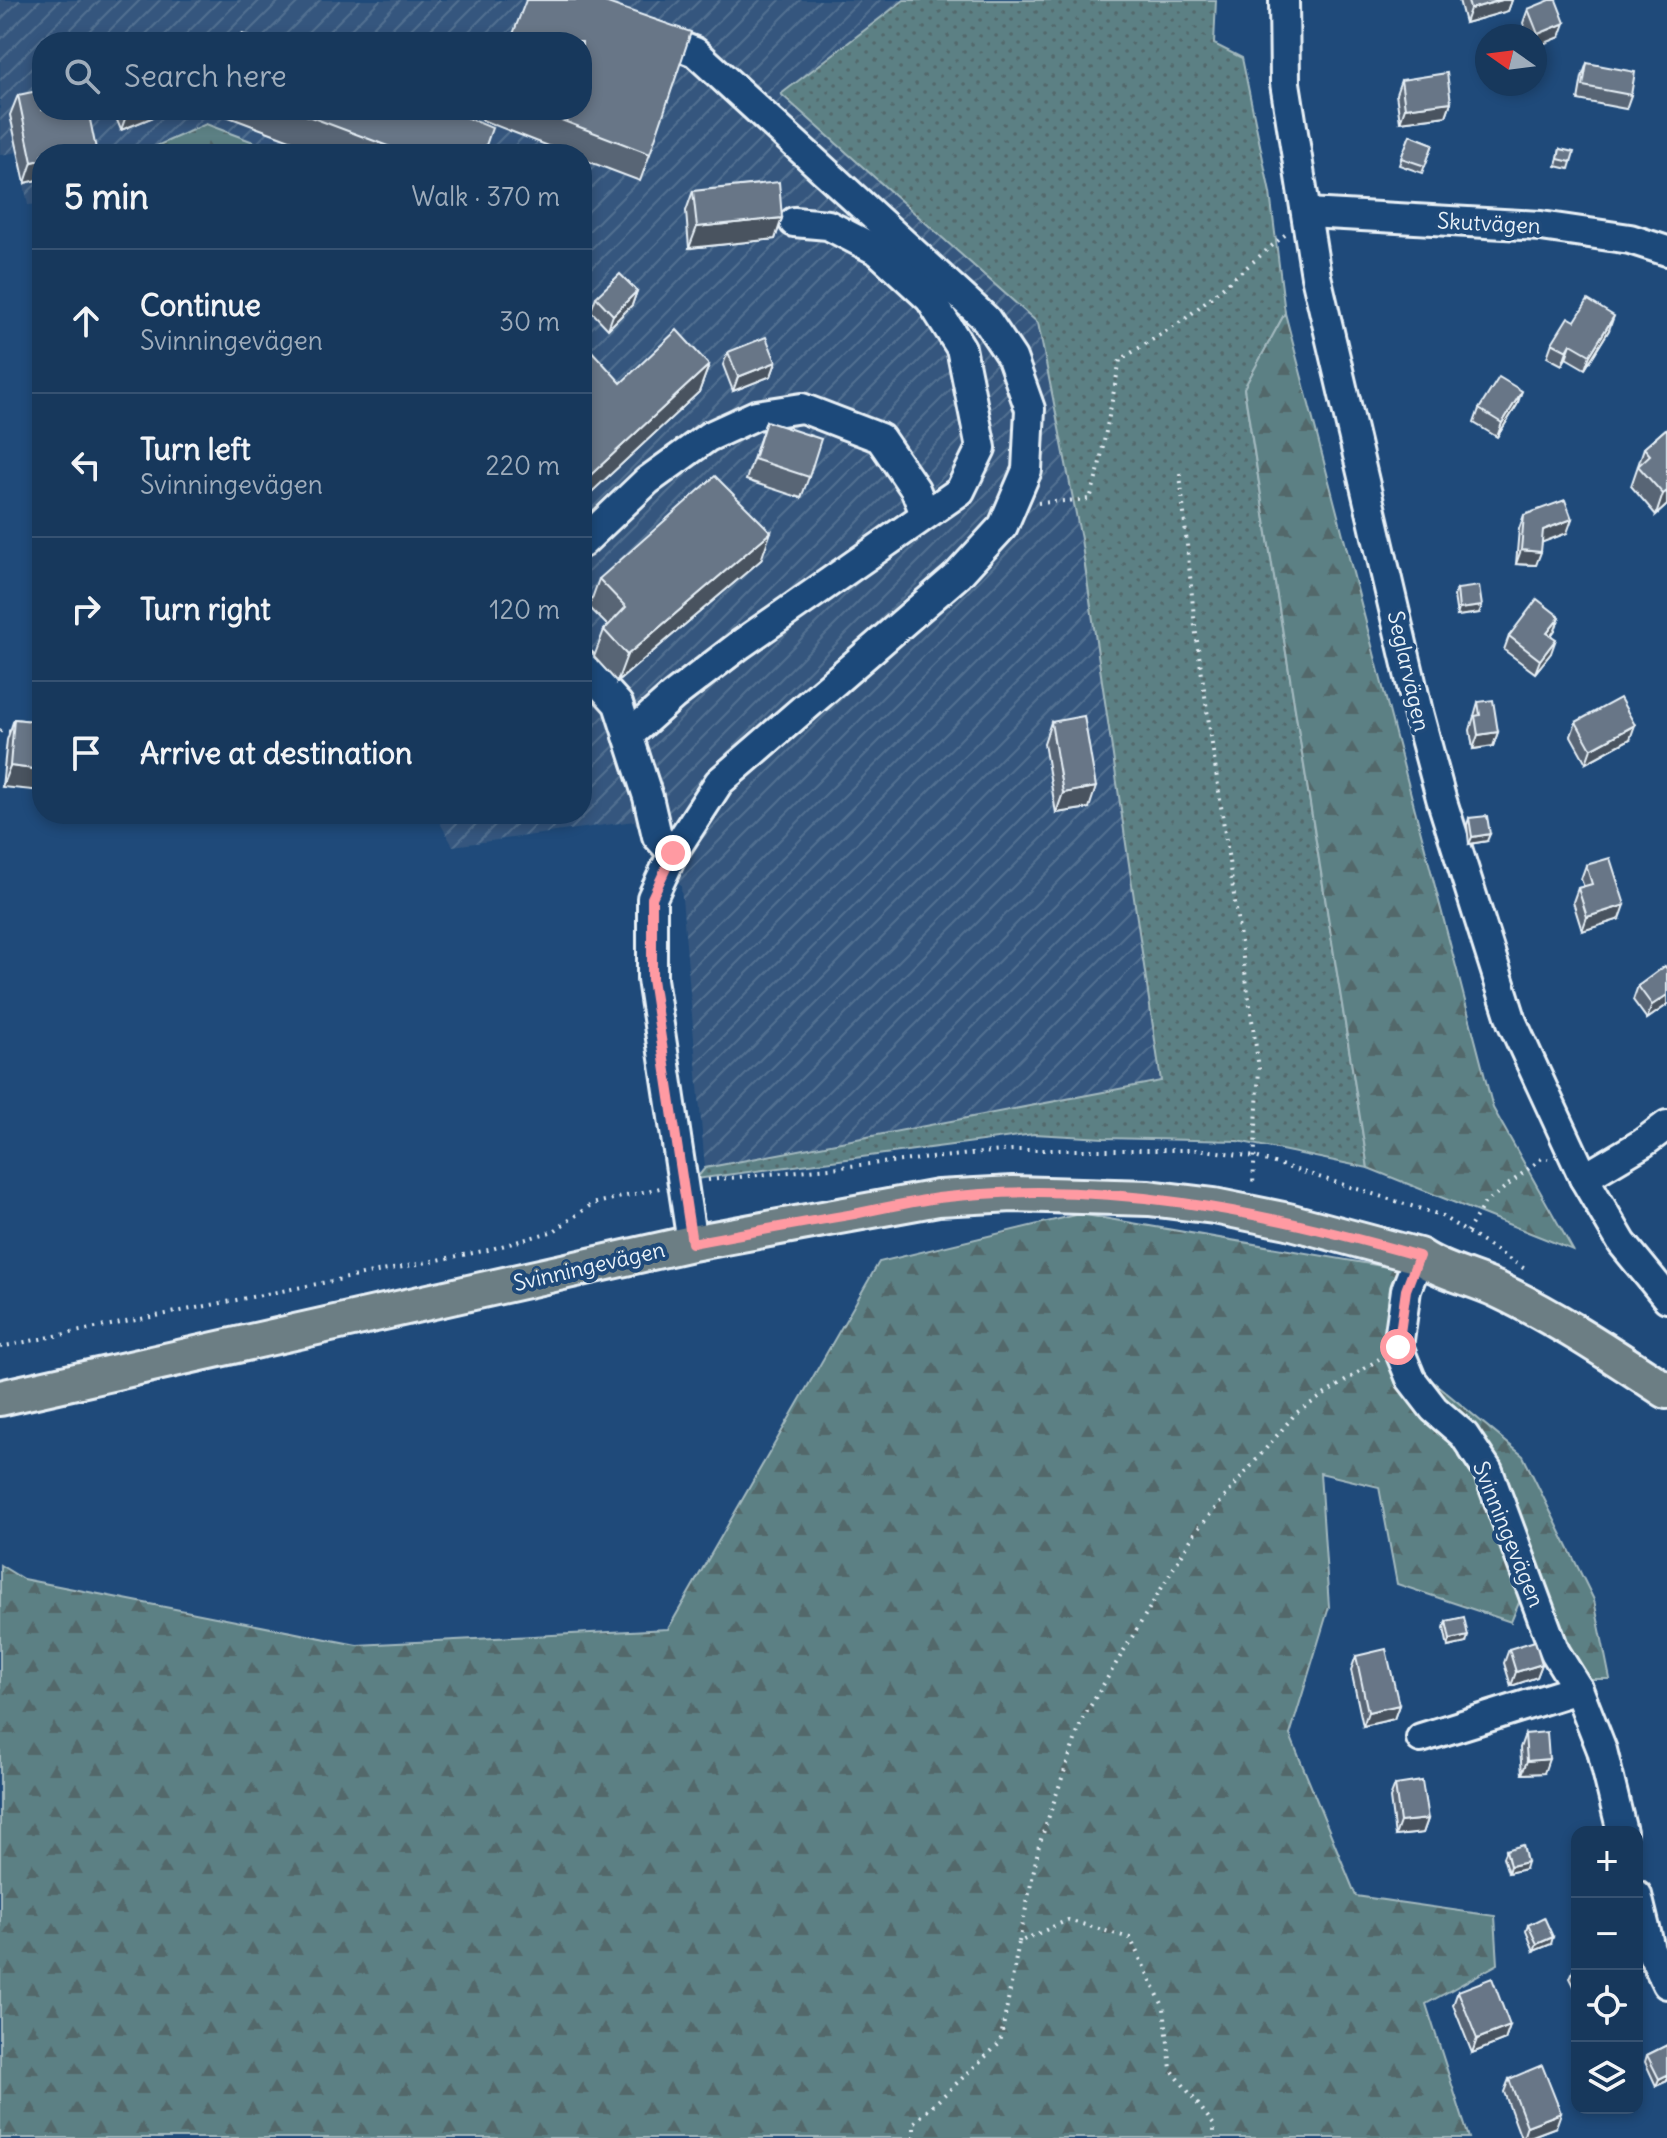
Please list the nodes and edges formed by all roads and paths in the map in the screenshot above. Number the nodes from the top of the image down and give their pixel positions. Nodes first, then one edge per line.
1 (1284, 0) edge
2 (628, 26) edge
3 (1308, 213) junction
4 (794, 222) dead end
5 (1667, 251) edge
6 (1180, 473) dead end
7 (1012, 505) junction
8 (925, 514) junction
9 (592, 533) edge
10 (592, 675) edge
11 (0, 731) edge
12 (24, 733) edge
13 (628, 736) junction
14 (673, 853) junction
15 (1667, 1125) edge
16 (1579, 1169) junction
17 (1252, 1213) junction
18 (1467, 1232) dead end
19 (692, 1243) junction
20 (1419, 1256) junction
21 (1667, 1298) edge
22 (1398, 1347) junction
23 (1667, 1391) edge
24 (0, 1398) edge
25 (1578, 1689) junction
26 (1421, 1738) dead end
27 (1621, 1826) edge
28 (1638, 1898) edge
29 (1019, 1942) junction
30 (1667, 1984) edge
31 (914, 2138) edge
32 (1214, 2138) edge

1 - 3 street, Seglarvägen
2 - 7 street
3 - 5 street, Skutvägen
3 - 7 path
3 - 16 street, Seglarvägen
4 - 8 street
6 - 17 path
7 - 14 street
8 - 9 street
8 - 13 street
10 - 13 street
11 - 12 path
13 - 14 street
14 - 19 street
15 - 16 street
16 - 18 path
16 - 21 street, Seglarvägen
17 - 19 main road, Svinningevägen
17 - 20 main road, Svinningevägen
19 - 24 main road, Svinningevägen
20 - 22 street
20 - 23 main road, Svinningevägen
22 - 25 street, Svinningevägen
22 - 29 path
25 - 26 street
25 - 27 street, Svinningevägen
28 - 30 street
29 - 31 path
29 - 32 path

